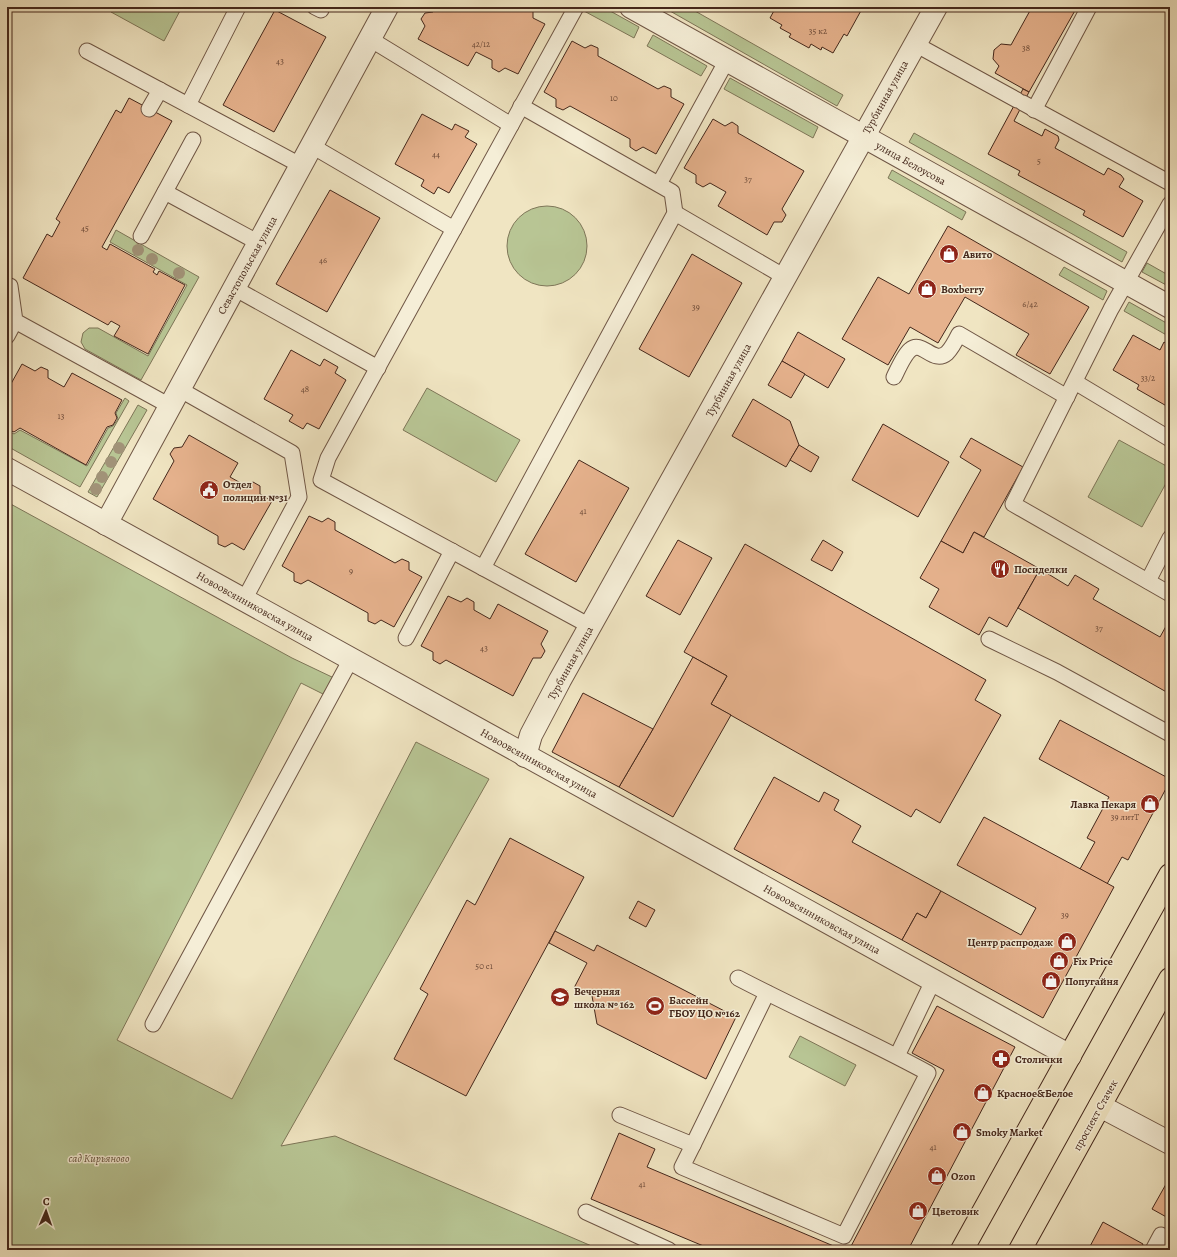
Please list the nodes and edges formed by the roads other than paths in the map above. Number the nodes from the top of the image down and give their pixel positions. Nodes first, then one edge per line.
1 (238, 7) edge
2 (387, 7) edge
3 (576, 7) edge
4 (936, 7) edge
5 (1089, 7) edge
6 (635, 8) edge
7 (370, 39) junction
8 (915, 44) junction
9 (88, 51) dead end
10 (727, 60) junction
11 (160, 90) junction
12 (1025, 104) junction
13 (188, 105) junction
14 (522, 106) junction
15 (149, 109) dead end
16 (511, 125) junction
17 (864, 136) junction
18 (193, 140) dead end
19 (312, 146) junction
20 (302, 166) junction
21 (1170, 183) edge
22 (659, 184) junction
23 (165, 192) junction
24 (1170, 204) edge
25 (675, 213) junction
26 (454, 229) junction
27 (141, 236) dead end
28 (259, 243) junction
29 (785, 277) junction
30 (1126, 282) junction
31 (7, 285) edge
32 (234, 288) junction
33 (1170, 307) edge
34 (15, 321) junction
35 (7, 336) edge
36 (378, 368) junction
37 (894, 377) dead end
38 (1075, 382) junction
39 (1067, 397) junction
40 (175, 398) junction
41 (1170, 439) edge
42 (7, 469) edge
43 (106, 524) junction
44 (1170, 538) edge
45 (452, 552) junction
46 (483, 568) junction
47 (1148, 581) junction
48 (1170, 594) edge
49 (244, 600) junction
50 (590, 626) junction
51 (406, 638) dead end
52 (990, 639) dead end
53 (350, 659) junction
54 (1170, 734) edge
55 (525, 756) junction
56 (1170, 875) edge
57 (738, 978) dead end
58 (1170, 979) edge
59 (933, 981) junction
60 (767, 993) junction
61 (154, 1024) dead end
62 (896, 1056) junction
63 (1070, 1056) junction
64 (1100, 1106) junction
65 (620, 1116) dead end
66 (1170, 1143) edge
67 (693, 1145) junction
68 (586, 1212) dead end
69 (1170, 1240) edge
70 (669, 1250) edge
71 (962, 1250) edge
72 (1020, 1250) edge
73 (1153, 1250) edge

1 - 13 lane
2 - 7 street, Севастопольская улица
3 - 14 lane
4 - 8 street, Турбинная улица
5 - 12 lane
6 - 10 street, улица Белоусова
7 - 16 lane
7 - 19 street, Севастопольская улица
8 - 12 lane
8 - 17 street, Турбинная улица
9 - 11 lane
10 - 17 street, улица Белоусова
10 - 22 lane
11 - 13 lane
11 - 15 lane
12 - 21 lane
13 - 20 lane
14 - 16 lane
14 - 22 lane
16 - 26 lane
17 - 29 street, Турбинная улица
17 - 30 street, улица Белоусова
18 - 23 lane
19 - 20 street, Севастопольская улица
19 - 26 lane
20 - 28 street, Севастопольская улица
22 - 25 lane
23 - 27 lane
23 - 28 lane
24 - 30 lane
25 - 29 lane
25 - 46 lane
26 - 36 lane
28 - 32 street, Севастопольская улица
29 - 50 street, Турбинная улица
30 - 33 street, улица Белоусова
30 - 38 lane
31 - 34 lane
32 - 36 lane
32 - 40 street, Севастопольская улица
34 - 35 lane
34 - 40 lane
36 - 45 lane
37 - 39 lane
38 - 39 lane
38 - 41 lane
39 - 47 lane
40 - 43 street, Севастопольская улица
40 - 49 lane
42 - 43 street, Новоовсянниковская улица
43 - 49 street, Новоовсянниковская улица
44 - 47 lane
45 - 46 lane
45 - 51 lane
46 - 50 lane
47 - 48 lane
49 - 53 street, Новоовсянниковская улица
50 - 55 street, Турбинная улица
52 - 54 lane
53 - 55 street, Новоовсянниковская улица
53 - 61 lane
55 - 59 street, Новоовсянниковская улица
56 - 63 main road
57 - 60 lane
58 - 64 main road, проспект Стачек
59 - 62 lane
59 - 63 street, Новоовсянниковская улица
60 - 62 lane
60 - 67 lane
62 - 67 lane
63 - 71 main road
64 - 66 street
64 - 72 main road, проспект Стачек
65 - 67 lane
68 - 70 lane
69 - 73 lane

